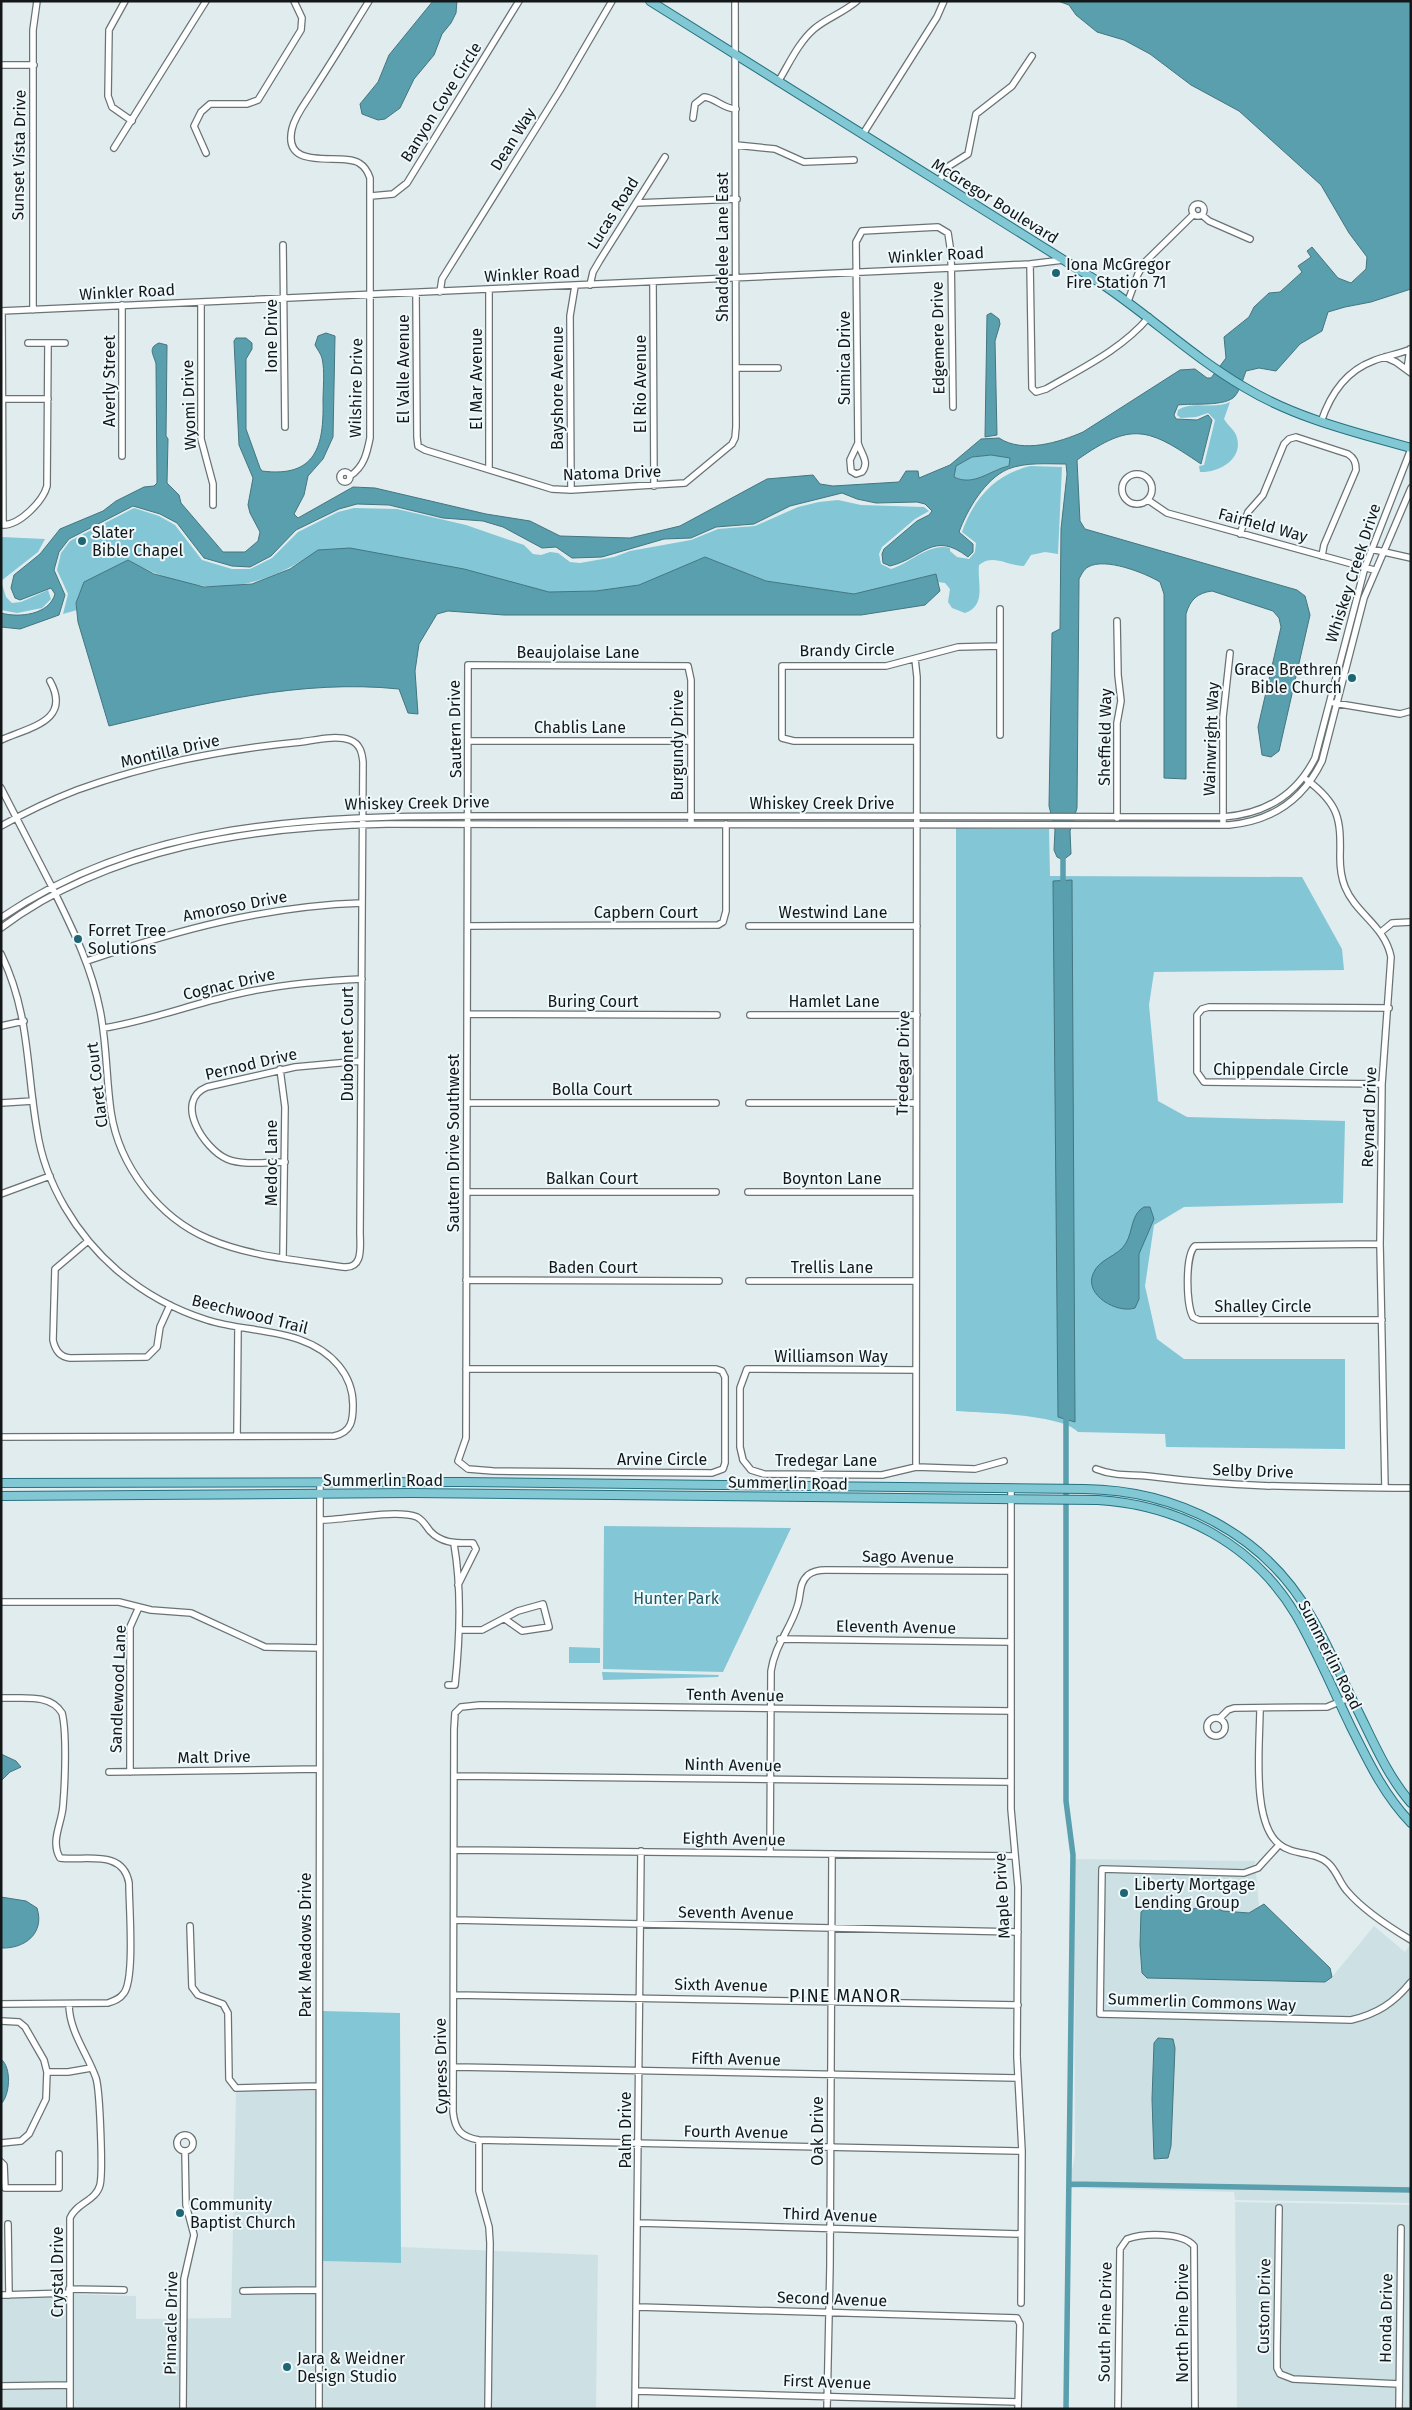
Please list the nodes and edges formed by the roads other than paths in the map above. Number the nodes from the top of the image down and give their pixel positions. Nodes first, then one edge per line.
1 (37, 1) edge
2 (125, 1) edge
3 (206, 1) edge
4 (294, 1) edge
5 (369, 1) edge
6 (519, 1) edge
7 (612, 1) edge
8 (650, 1) edge
9 (735, 1) edge
10 (857, 1) edge
11 (944, 1) edge
12 (736, 55) junction
13 (1032, 56) dead end
14 (1, 65) edge
15 (34, 65) junction
16 (778, 82) junction
17 (736, 109) junction
18 (693, 118) dead end
19 (132, 121) junction
20 (863, 134) junction
21 (736, 145) junction
22 (114, 148) dead end
23 (206, 153) dead end
24 (665, 157) dead end
25 (854, 160) dead end
26 (938, 182) junction
27 (371, 196) junction
28 (737, 198) junction
29 (636, 203) junction
30 (1194, 214) junction
31 (1202, 215) junction
32 (1250, 239) dead end
33 (283, 245) dead end
34 (1063, 260) junction
35 (1030, 264) junction
36 (951, 268) junction
37 (857, 273) junction
38 (737, 278) junction
39 (653, 282) junction
40 (590, 285) junction
41 (575, 286) junction
42 (490, 290) junction
43 (416, 292) junction
44 (440, 292) junction
45 (370, 294) junction
46 (285, 298) junction
47 (1128, 301) junction
48 (201, 302) junction
49 (122, 306) junction
50 (33, 310) junction
51 (2, 311) edge
52 (1148, 317) junction
53 (28, 343) dead end
54 (48, 343) junction
55 (65, 343) dead end
56 (1410, 349) edge
57 (1384, 357) junction
58 (736, 368) junction
59 (778, 368) dead end
60 (1409, 372) edge
61 (4, 399) junction
62 (48, 399) junction
63 (953, 407) dead end
64 (2, 421) edge
65 (1321, 422) junction
66 (285, 427) dead end
67 (735, 438) joint
68 (858, 443) junction
69 (418, 446) joint
70 (1411, 449) edge
71 (122, 456) dead end
72 (489, 469) junction
73 (350, 476) dead end
74 (654, 486) junction
75 (1411, 488) edge
76 (571, 490) junction
77 (1148, 500) junction
78 (213, 506) dead end
79 (1240, 534) junction
80 (1371, 549) junction
81 (1382, 552) junction
82 (1322, 556) junction
83 (1411, 558) edge
84 (1365, 568) junction
85 (1374, 570) junction
86 (1000, 609) dead end
87 (1117, 621) dead end
88 (999, 646) junction
89 (1230, 653) dead end
90 (915, 659) junction
91 (468, 665) joint
92 (688, 666) joint
93 (50, 681) dead end
94 (1330, 702) junction
95 (1338, 704) junction
96 (1411, 711) edge
97 (1000, 735) dead end
98 (1, 740) edge
99 (469, 741) junction
100 (691, 741) junction
101 (917, 741) junction
102 (354, 742) joint
103 (1304, 777) junction
104 (1310, 782) junction
105 (1, 788) edge
106 (363, 816) junction
107 (469, 816) junction
108 (691, 816) junction
109 (16, 817) junction
110 (918, 817) junction
111 (1117, 817) junction
112 (1223, 817) junction
113 (362, 824) junction
114 (469, 824) junction
115 (691, 824) junction
116 (726, 824) junction
117 (917, 825) junction
118 (1117, 825) junction
119 (1223, 825) junction
120 (1, 826) edge
121 (52, 887) junction
122 (55, 894) junction
123 (362, 903) junction
124 (1, 918) edge
125 (1411, 922) edge
126 (468, 926) junction
127 (749, 926) dead end
128 (917, 926) junction
129 (1, 928) edge
130 (1381, 932) junction
131 (1, 954) edge
132 (87, 961) junction
133 (362, 979) junction
134 (1389, 1008) junction
135 (468, 1014) junction
136 (717, 1015) dead end
137 (750, 1015) dead end
138 (917, 1015) junction
139 (24, 1021) junction
140 (1, 1026) edge
141 (104, 1028) junction
142 (361, 1061) junction
143 (280, 1069) junction
144 (1382, 1084) junction
145 (34, 1101) junction
146 (1, 1103) edge
147 (467, 1103) junction
148 (716, 1103) dead end
149 (749, 1103) dead end
150 (916, 1103) junction
151 (285, 1162) junction
152 (50, 1176) junction
153 (467, 1192) junction
154 (716, 1192) dead end
155 (748, 1192) dead end
156 (916, 1192) junction
157 (1, 1194) edge
158 (88, 1240) junction
159 (1380, 1244) junction
160 (283, 1257) junction
161 (357, 1264) joint
162 (466, 1280) junction
163 (719, 1281) dead end
164 (749, 1281) dead end
165 (916, 1281) junction
166 (170, 1305) junction
167 (1382, 1320) junction
168 (238, 1328) junction
169 (466, 1369) junction
170 (747, 1369) joint
171 (916, 1370) junction
172 (237, 1436) junction
173 (1, 1437) edge
174 (458, 1461) joint
175 (1004, 1461) dead end
176 (916, 1467) junction
177 (1096, 1469) dead end
178 (320, 1482) junction
179 (1, 1483) edge
180 (1011, 1488) junction
181 (1385, 1488) junction
182 (1411, 1488) edge
183 (320, 1493) junction
184 (1, 1496) edge
185 (1011, 1499) junction
186 (321, 1520) junction
187 (454, 1544) junction
188 (1012, 1572) junction
189 (458, 1585) junction
190 (1, 1602) edge
191 (139, 1607) junction
192 (505, 1619) junction
193 (460, 1630) junction
194 (780, 1639) junction
195 (1011, 1642) junction
196 (320, 1648) junction
197 (448, 1685) dead end
198 (1351, 1697) junction
199 (1, 1698) edge
200 (1340, 1703) junction
201 (459, 1708) joint
202 (1260, 1708) junction
203 (770, 1709) junction
204 (1011, 1711) junction
205 (1220, 1718) dead end
206 (319, 1769) junction
207 (109, 1772) dead end
208 (130, 1772) junction
209 (454, 1776) junction
210 (770, 1780) junction
211 (1011, 1782) junction
212 (1411, 1803) edge
213 (1411, 1823) edge
214 (1279, 1845) junction
215 (454, 1850) junction
216 (641, 1851) junction
217 (770, 1853) junction
218 (832, 1854) junction
219 (1014, 1856) junction
220 (454, 1920) junction
221 (640, 1925) junction
222 (190, 1926) dead end
223 (832, 1928) junction
224 (1018, 1932) junction
225 (1411, 1940) edge
226 (1411, 1982) edge
227 (454, 1995) junction
228 (640, 1998) junction
229 (831, 2002) junction
230 (1, 2004) edge
231 (69, 2004) junction
232 (1018, 2005) junction
233 (1, 2022) edge
234 (454, 2066) junction
235 (91, 2068) junction
236 (639, 2070) junction
237 (48, 2072) junction
238 (831, 2074) junction
239 (1018, 2078) junction
240 (319, 2086) junction
241 (479, 2140) junction
242 (639, 2143) junction
243 (1, 2144) edge
244 (830, 2147) junction
245 (185, 2151) dead end
246 (1022, 2151) junction
247 (59, 2154) dead end
248 (1, 2162) edge
249 (1279, 2208) dead end
250 (638, 2223) junction
251 (8, 2224) dead end
252 (830, 2228) junction
253 (1401, 2228) dead end
254 (1021, 2234) junction
255 (1158, 2237) joint
256 (124, 2290) dead end
257 (319, 2290) junction
258 (70, 2291) junction
259 (243, 2292) dead end
260 (1, 2295) edge
261 (9, 2295) junction
262 (1021, 2303) dead end
263 (638, 2307) junction
264 (830, 2312) junction
265 (1399, 2384) junction
266 (70, 2385) junction
267 (1, 2386) edge
268 (636, 2391) junction
269 (827, 2396) junction
270 (1018, 2402) junction
271 (70, 2409) edge
272 (184, 2409) edge
273 (319, 2409) edge
274 (488, 2409) edge
275 (635, 2409) edge
276 (826, 2409) edge
277 (1018, 2409) edge
278 (1118, 2409) edge
279 (1195, 2409) edge
280 (1399, 2409) edge

1 - 15 street, Sunset Vista Drive
2 - 19 street
3 - 19 street
4 - 23 street
5 - 27 street
6 - 27 street, Banyon Cove Circle
7 - 44 street, Dean Way
8 - 12 main road, McGregor Boulevard
9 - 12 street, Shaddelee Lane East
10 - 16 street
11 - 20 street
12 - 16 main road, McGregor Boulevard
12 - 17 street, Shaddelee Lane East
13 - 26 street
14 - 15 street
15 - 50 street, Sunset Vista Drive
16 - 20 main road, McGregor Boulevard
17 - 18 street
17 - 21 street, Shaddelee Lane East
19 - 22 street
20 - 26 main road, McGregor Boulevard
21 - 25 street
21 - 28 street, Shaddelee Lane East
24 - 29 street, Lucas Road
26 - 34 main road, McGregor Boulevard
27 - 45 street
28 - 29 street
28 - 38 street, Shaddelee Lane East
29 - 40 street, Lucas Road
30 - 31 street
30 - 31 street
30 - 47 street
31 - 32 street
33 - 46 street, Ione Drive
34 - 35 street, Winkler Road
34 - 47 main road, McGregor Boulevard
35 - 36 street, Winkler Road
35 - 52 street
36 - 37 street, Winkler Road
36 - 37 street, Edgemere Drive
36 - 63 street, Edgemere Drive
37 - 38 street, Winkler Road
37 - 68 street, Sumica Drive
38 - 39 street, Winkler Road
38 - 58 street, Shaddelee Lane East
39 - 40 street, Winkler Road
39 - 74 street, El Rio Avenue
40 - 41 street, Winkler Road
41 - 42 street, Winkler Road
41 - 76 street, Bayshore Avenue
42 - 44 street, Winkler Road
42 - 72 street, El Mar Avenue
43 - 44 street, Winkler Road
43 - 45 street, Winkler Road
43 - 69 street, El Valle Avenue
45 - 46 street, Winkler Road
45 - 73 street, Wilshire Drive
46 - 48 street, Winkler Road
46 - 66 street, Ione Drive
47 - 52 main road, McGregor Boulevard
48 - 49 street, Winkler Road
48 - 78 street, Wyomi Drive
49 - 50 street, Winkler Road
49 - 71 street, Averly Street
50 - 51 street, Winkler Road
51 - 61 street
52 - 65 main road, McGregor Boulevard
53 - 54 street
54 - 55 street
54 - 62 street
56 - 57 street
56 - 60 street
57 - 60 street
57 - 65 street
58 - 59 street
58 - 67 street, Shaddelee Lane East
61 - 62 street
61 - 64 street
62 - 64 street
65 - 70 main road, McGregor Boulevard
67 - 74 street, Natoma Drive
68 - 68 street, Sumica Drive
69 - 72 street, Natoma Drive
70 - 80 street, Whiskey Creek Drive
72 - 76 street, Natoma Drive
74 - 76 street, Natoma Drive
75 - 81 street, Whiskey Creek Drive
77 - 77 street
77 - 79 street, Fairfield Way
79 - 82 street, Fairfield Way
79 - 82 street
80 - 81 street
80 - 84 street, Whiskey Creek Drive
81 - 83 street
81 - 85 street, Whiskey Creek Drive
82 - 84 street, Fairfield Way
84 - 85 street, Fairfield Way
84 - 94 street, Whiskey Creek Drive
85 - 95 street, Whiskey Creek Drive
86 - 88 street
87 - 111 street, Sheffield Way
88 - 90 street, Brandy Circle
88 - 97 street
89 - 112 street, Wainwright Way
90 - 101 street, Tredegar Drive
90 - 101 street, Brandy Circle
91 - 92 street, Beaujolaise Lane
91 - 99 street, Sautern Drive
92 - 100 street, Burgundy Drive
93 - 98 street
94 - 95 street
94 - 103 street, Whiskey Creek Drive
95 - 96 street
95 - 104 street, Whiskey Creek Drive
99 - 100 street, Chablis Lane
99 - 107 street, Sautern Drive
100 - 108 street, Burgundy Drive
101 - 110 street, Tredegar Drive
102 - 106 street, Dubonnet Court
102 - 109 street, Montilla Drive
103 - 104 street, Reynard Drive
103 - 112 street, Whiskey Creek Drive
104 - 119 street, Whiskey Creek Drive
104 - 130 street, Reynard Drive
105 - 109 street, Claret Court
106 - 107 street, Whiskey Creek Drive
106 - 113 street, Dubonnet Court
106 - 121 street, Whiskey Creek Drive
107 - 108 street, Whiskey Creek Drive
107 - 114 street, Sautern Drive
108 - 110 street, Whiskey Creek Drive
108 - 115 street, Burgundy Drive
109 - 120 street, Montilla Drive
109 - 121 street, Claret Court
110 - 111 street, Whiskey Creek Drive
110 - 117 street, Tredegar Drive
111 - 112 street, Whiskey Creek Drive
111 - 118 street, Sheffield Way
112 - 119 street, Wainwright Way
113 - 114 street, Whiskey Creek Drive
113 - 122 street, Whiskey Creek Drive
113 - 123 street, Dubonnet Court
114 - 115 street, Whiskey Creek Drive
114 - 126 street, Sautern Drive Southwest
115 - 116 street, Whiskey Creek Drive
116 - 117 street, Whiskey Creek Drive
116 - 126 street, Capbern Court
117 - 118 street, Whiskey Creek Drive
117 - 128 street, Tredegar Drive
118 - 119 street, Whiskey Creek Drive
121 - 122 street, Claret Court
121 - 124 street, Whiskey Creek Drive
122 - 129 street, Whiskey Creek Drive
122 - 132 street, Claret Court
123 - 132 street, Amoroso Drive
123 - 133 street, Dubonnet Court
125 - 130 street
126 - 135 street, Sautern Drive Southwest
127 - 128 street, Westwind Lane
128 - 138 street, Tredegar Drive
130 - 134 street, Reynard Drive
131 - 139 street, Beechwood Trail
132 - 141 street, Claret Court
133 - 141 street, Cognac Drive
133 - 142 street, Dubonnet Court
134 - 144 street, Reynard Drive
134 - 144 street, Chippendale Circle
135 - 136 street, Buring Court
135 - 147 street, Sautern Drive Southwest
137 - 138 street, Hamlet Lane
138 - 150 street, Tredegar Drive
139 - 140 street
139 - 145 street, Beechwood Trail
141 - 160 street, Claret Court
142 - 143 street, Pernod Drive
142 - 161 street, Dubonnet Court
143 - 151 street, Medoc Lane
143 - 151 street, Pernod Drive
144 - 159 street, Reynard Drive
145 - 146 street
145 - 152 street, Beechwood Trail
147 - 148 street, Bolla Court
147 - 153 street, Sautern Drive Southwest
149 - 150 street
150 - 156 street, Tredegar Drive
151 - 160 street, Medoc Lane
152 - 157 street
152 - 158 street, Beechwood Trail
153 - 154 street, Balkan Court
153 - 162 street, Sautern Drive Southwest
155 - 156 street, Boynton Lane
156 - 165 street, Tredegar Drive
158 - 166 street, Beechwood Trail
158 - 166 street
159 - 167 street, Reynard Drive
159 - 167 street, Shalley Circle
160 - 161 street, Claret Court
162 - 163 street, Baden Court
162 - 169 street, Sautern Drive Southwest
164 - 165 street, Trellis Lane
165 - 171 street, Tredegar Drive
166 - 168 street, Beechwood Trail
167 - 181 street, Reynard Drive
168 - 172 street
168 - 172 street, Beechwood Trail
169 - 174 street, Sautern Drive Southwest
169 - 174 street, Arvine Circle
170 - 171 street, Williamson Way
170 - 176 street, Tredegar Lane
171 - 176 street, Tredegar Drive
172 - 173 street, Beechwood Trail
175 - 176 street, Tredegar Lane
177 - 181 street, Selby Drive
178 - 179 main road, Summerlin Road
178 - 180 main road, Summerlin Road
178 - 183 street, Park Meadows Drive
180 - 185 street, Maple Drive
180 - 198 main road, Summerlin Road
181 - 182 street, Selby Drive
183 - 184 main road, Summerlin Road
183 - 185 main road, Summerlin Road
183 - 186 street, Park Meadows Drive
185 - 188 street, Maple Drive
185 - 200 main road, Summerlin Road
186 - 187 street
186 - 196 street, Park Meadows Drive
187 - 189 street
187 - 189 street
188 - 194 street, Sago Avenue
188 - 195 street, Maple Drive
189 - 193 street
190 - 191 street
191 - 196 street
191 - 208 street, Sandlewood Lane
192 - 192 street
192 - 193 street
193 - 197 street
194 - 195 street, Eleventh Avenue
194 - 203 street
195 - 204 street, Maple Drive
196 - 206 street, Park Meadows Drive
198 - 200 street
198 - 212 main road, Summerlin Road
199 - 231 street
200 - 202 street
200 - 213 main road, Summerlin Road
201 - 203 street, Tenth Avenue
201 - 209 street, Cypress Drive
202 - 205 street
202 - 214 street
203 - 204 street, Tenth Avenue
203 - 210 street
204 - 211 street, Maple Drive
206 - 208 street, Malt Drive
206 - 240 street, Park Meadows Drive
207 - 208 street, Malt Drive
209 - 210 street, Ninth Avenue
209 - 215 street, Cypress Drive
210 - 211 street, Ninth Avenue
210 - 217 street
211 - 219 street, Maple Drive
214 - 225 street
214 - 226 street, Summerlin Commons Way
215 - 216 street, Eighth Avenue
215 - 220 street, Cypress Drive
216 - 217 street, Eighth Avenue
216 - 221 street, Palm Drive
217 - 218 street, Eighth Avenue
218 - 219 street, Eighth Avenue
218 - 223 street, Oak Drive
219 - 224 street, Maple Drive
220 - 221 street, Seventh Avenue
220 - 227 street, Cypress Drive
221 - 223 street, Seventh Avenue
221 - 228 street, Palm Drive
222 - 240 street
223 - 224 street, Seventh Avenue
223 - 229 street, Oak Drive
224 - 232 street, Maple Drive
227 - 228 street, Sixth Avenue
227 - 234 street, Cypress Drive
228 - 229 street, Sixth Avenue
228 - 236 street, Palm Drive
229 - 232 street, Sixth Avenue
229 - 238 street, Oak Drive
230 - 231 street
231 - 235 street, Crystal Drive
232 - 239 street, Maple Drive
233 - 237 street
234 - 236 street, Fifth Avenue
234 - 241 street, Cypress Drive
235 - 237 street
235 - 258 street, Crystal Drive
236 - 238 street, Fifth Avenue
236 - 242 street, Palm Drive
237 - 243 street
238 - 239 street, Fifth Avenue
238 - 244 street, Oak Drive
239 - 246 street, Maple Drive
240 - 257 street, Park Meadows Drive
241 - 242 street, Fourth Avenue
241 - 274 street
242 - 244 street, Fourth Avenue
242 - 250 street, Palm Drive
244 - 246 street, Fourth Avenue
244 - 252 street, Oak Drive
245 - 272 street, Pinnacle Drive
246 - 254 street, Maple Drive
247 - 248 street
249 - 265 street, Custom Drive
250 - 252 street, Third Avenue
250 - 263 street, Palm Drive
251 - 261 street
252 - 254 street, Third Avenue
252 - 264 street, Oak Drive
253 - 265 street, Honda Drive
254 - 262 street, Maple Drive
255 - 278 street, South Pine Drive
255 - 279 street, North Pine Drive
256 - 258 street
257 - 259 street
257 - 273 street, Park Meadows Drive
258 - 261 street
258 - 266 street, Crystal Drive
260 - 261 street
263 - 264 street, Second Avenue
263 - 268 street, Palm Drive
264 - 269 street, Oak Drive
264 - 270 street, Second Avenue
265 - 280 street, Honda Drive
266 - 267 street
266 - 271 street, Crystal Drive
268 - 269 street, First Avenue
268 - 275 street, Palm Drive
269 - 270 street, First Avenue
269 - 276 street, Oak Drive
270 - 277 street

